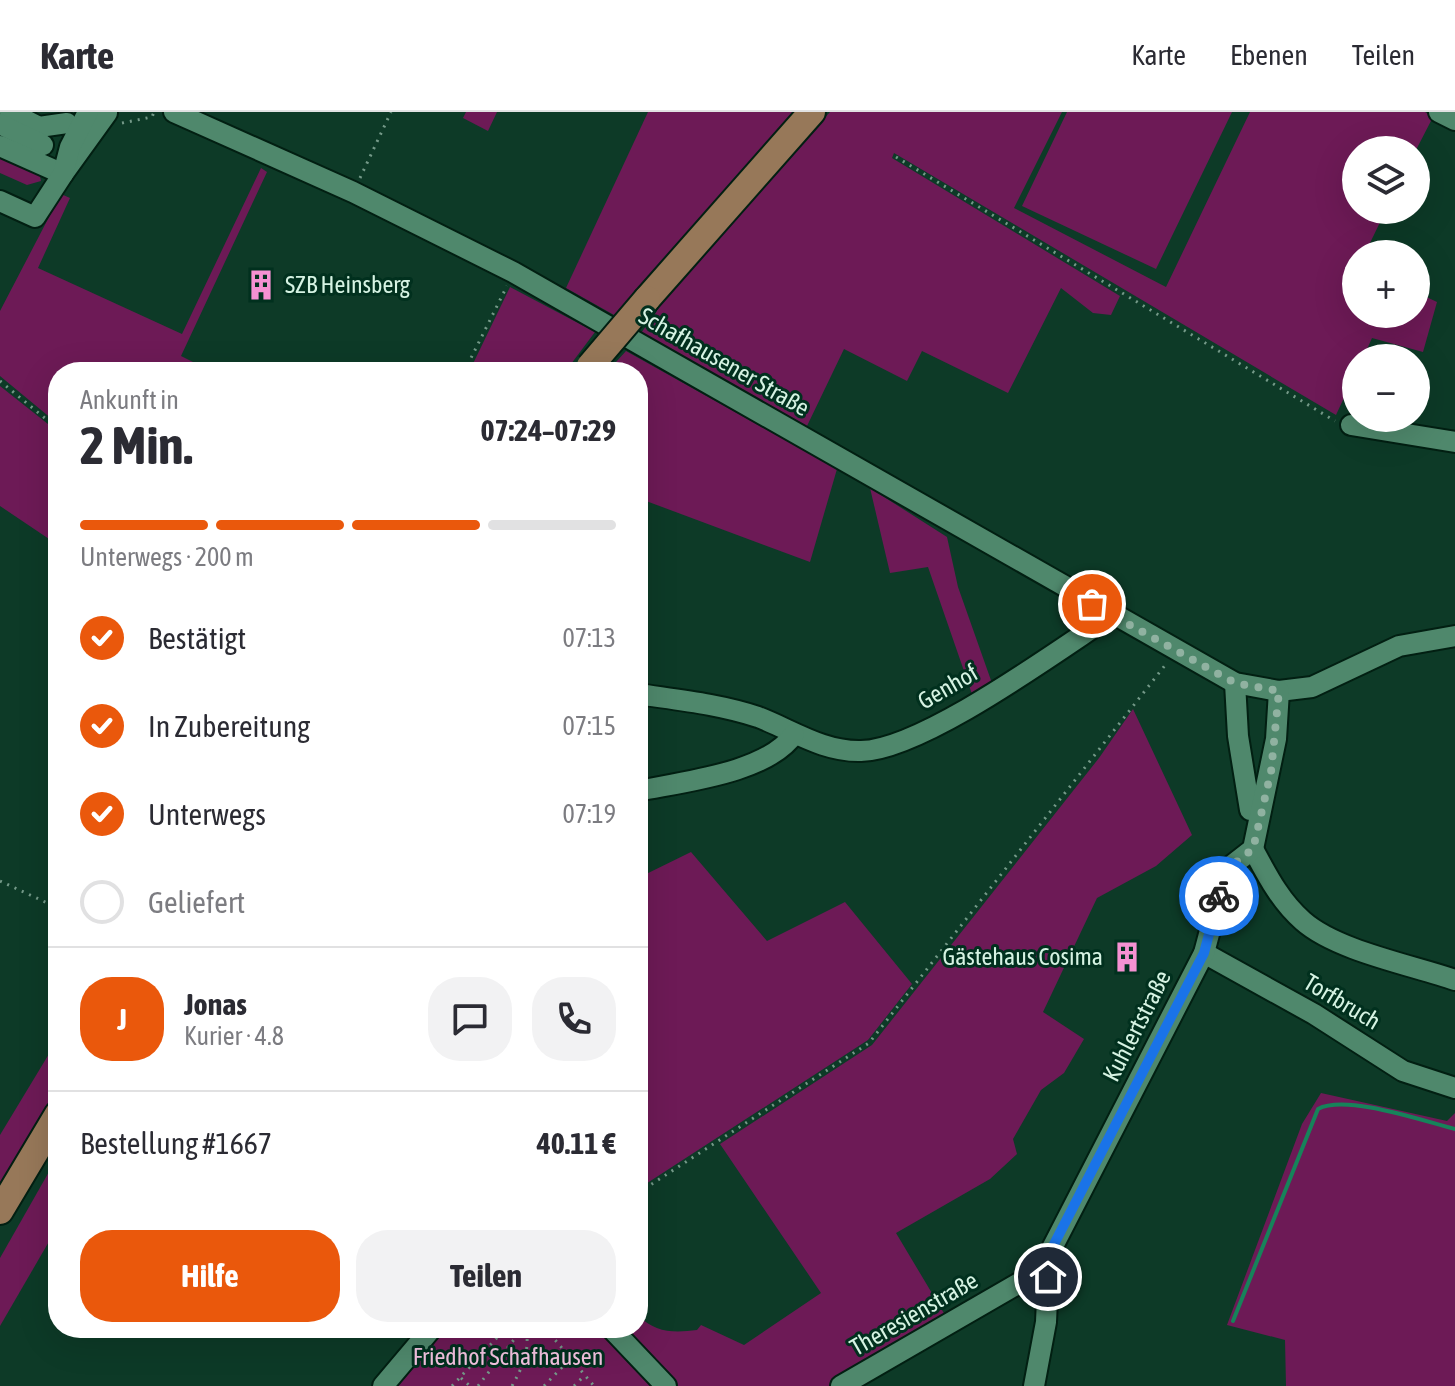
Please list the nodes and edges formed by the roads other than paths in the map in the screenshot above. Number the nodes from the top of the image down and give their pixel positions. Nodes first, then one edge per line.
1 (10, 112) edge
2 (44, 112) edge
3 (106, 112) edge
4 (126, 112) edge
5 (174, 112) edge
6 (812, 112) edge
7 (78, 121) edge
8 (0, 124) edge
9 (43, 145) dead end
10 (0, 146) edge
11 (63, 174) junction
12 (0, 201) edge
13 (593, 362) edge
14 (1394, 432) edge
15 (1455, 442) edge
16 (1112, 615) junction
17 (1455, 636) edge
18 (1235, 683) junction
19 (1279, 691) junction
20 (648, 696) edge
21 (794, 734) junction
22 (648, 789) edge
23 (1250, 810) dead end
24 (1253, 849) junction
25 (1204, 953) junction
26 (1455, 980) edge
27 (1455, 1088) edge
28 (48, 1131) edge
29 (0, 1211) edge
30 (1049, 1254) junction
31 (424, 1338) edge
32 (620, 1338) edge
33 (383, 1386) edge
34 (666, 1386) edge
35 (841, 1386) edge
36 (1034, 1386) edge

1 - 7 street
2 - 7 street
3 - 4 street
3 - 11 street
5 - 16 street, Schafhausener Straße
6 - 13 main road, bridge
7 - 11 street
8 - 9 street
10 - 11 street
11 - 12 street
14 - 15 street
16 - 18 street, Schafhausener Straße
16 - 21 street, Genhof
17 - 19 street, Schafhausener Straße
18 - 19 street, Schafhausener Straße
18 - 23 street
19 - 24 street
20 - 21 street, Genhof
21 - 22 street
24 - 25 street, Kuhlertstraße
24 - 26 street
25 - 27 street, Torfbruch
25 - 30 street, Kuhlertstraße
28 - 29 main road
30 - 35 street, Theresienstraße
30 - 36 street, Kuhlertstraße
31 - 33 street
32 - 34 street

